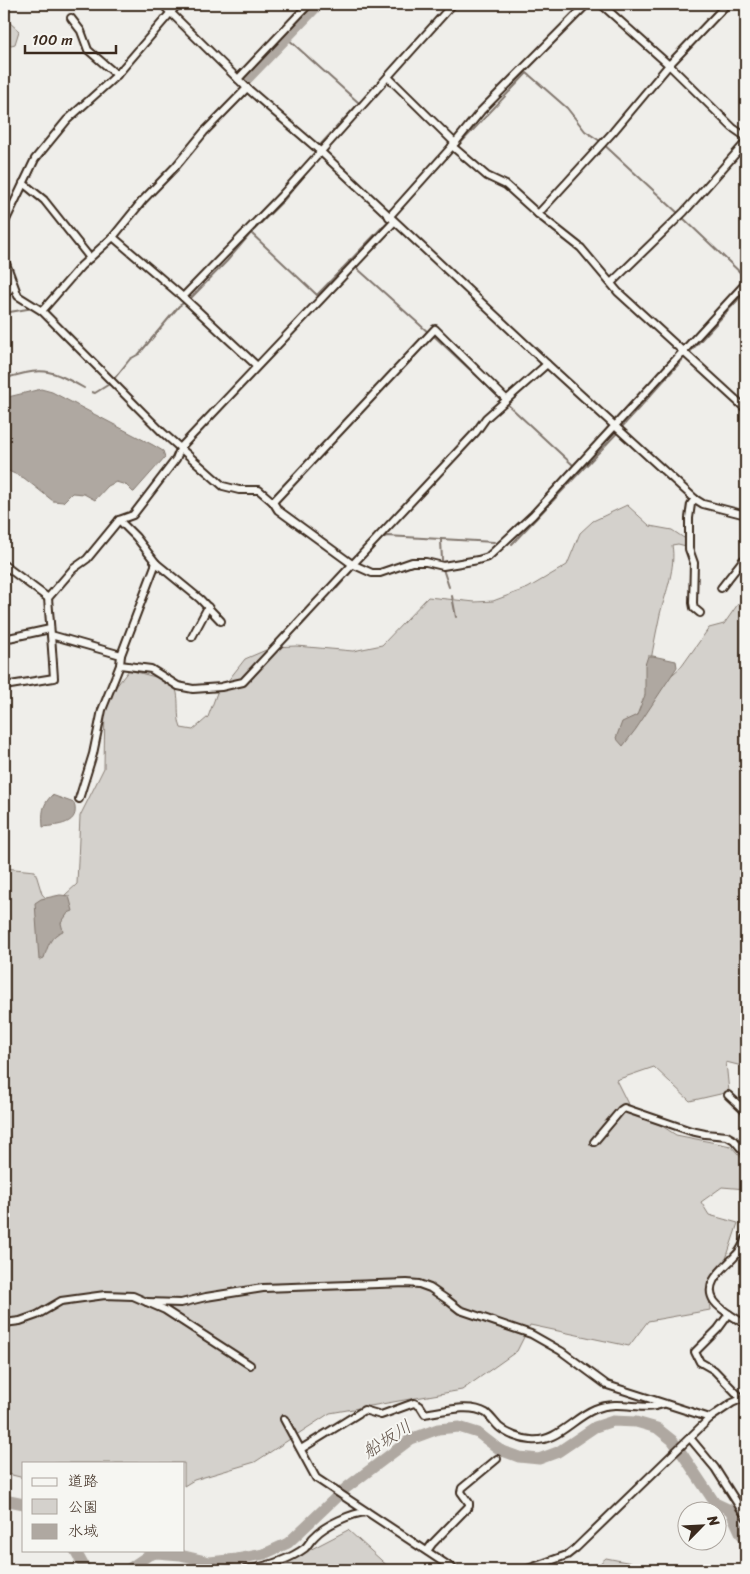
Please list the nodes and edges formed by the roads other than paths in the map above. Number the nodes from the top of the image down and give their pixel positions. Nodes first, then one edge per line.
1 (162, 4) edge
2 (178, 4) edge
3 (309, 4) edge
4 (453, 4) edge
5 (588, 4) edge
6 (601, 4) edge
7 (727, 4) edge
8 (170, 13) junction
9 (71, 18) dead end
10 (669, 65) junction
11 (117, 75) junction
12 (388, 77) junction
13 (239, 80) junction
14 (246, 88) junction
15 (746, 137) edge
16 (746, 142) edge
17 (454, 145) junction
18 (320, 151) junction
19 (23, 183) junction
20 (538, 214) junction
21 (391, 219) junction
22 (4, 224) edge
23 (113, 237) junction
24 (89, 257) junction
25 (4, 258) edge
26 (611, 283) junction
27 (746, 283) edge
28 (13, 285) junction
29 (4, 296) edge
30 (183, 297) junction
31 (42, 312) junction
32 (684, 351) junction
33 (547, 364) junction
34 (257, 366) junction
35 (506, 400) junction
36 (746, 409) edge
37 (615, 427) junction
38 (181, 447) junction
39 (694, 499) junction
40 (273, 502) junction
41 (746, 515) edge
42 (120, 520) junction
43 (746, 559) edge
44 (156, 563) junction
45 (352, 564) junction
46 (4, 565) edge
47 (721, 588) dead end
48 (48, 598) junction
49 (208, 607) junction
50 (700, 613) dead end
51 (221, 621) dead end
52 (51, 632) junction
53 (192, 637) dead end
54 (4, 639) edge
55 (121, 655) junction
56 (120, 665) junction
57 (4, 686) edge
58 (79, 799) dead end
59 (728, 1095) dead end
60 (746, 1112) edge
61 (594, 1142) dead end
62 (746, 1154) edge
63 (746, 1238) edge
64 (147, 1302) junction
65 (729, 1314) junction
66 (4, 1323) edge
67 (746, 1324) edge
68 (250, 1365) dead end
69 (744, 1398) edge
70 (663, 1404) junction
71 (710, 1418) junction
72 (284, 1419) dead end
73 (689, 1439) junction
74 (301, 1449) junction
75 (497, 1459) dead end
76 (366, 1511) junction
77 (746, 1517) edge
78 (427, 1551) junction
79 (244, 1570) edge
80 (455, 1570) edge
81 (525, 1570) edge

1 - 8 street
2 - 8 street
3 - 13 street
4 - 12 street
5 - 17 street
6 - 10 street
7 - 10 street
8 - 11 street
8 - 13 street
9 - 11 street
10 - 15 street
10 - 20 street
11 - 19 street
12 - 17 street
12 - 18 street
13 - 14 street
14 - 18 street
14 - 23 street
16 - 26 street
17 - 20 street
17 - 21 street
18 - 21 street
18 - 30 street
19 - 22 street
19 - 24 street
20 - 26 street
21 - 33 street
21 - 34 street
23 - 24 street
23 - 30 street
24 - 31 street
25 - 28 street
26 - 32 street
27 - 32 street
28 - 29 street
28 - 31 street
30 - 34 street
31 - 38 street
32 - 36 street
32 - 37 street
33 - 35 street
33 - 37 street
34 - 38 street
35 - 40 street
35 - 45 street
37 - 39 street
37 - 45 street
38 - 40 street
38 - 42 street
39 - 41 street
39 - 50 street
40 - 45 street
42 - 44 street
42 - 48 street
43 - 47 street
44 - 49 street
44 - 55 street
45 - 56 street
46 - 48 street
48 - 52 street
49 - 51 street
49 - 53 street
52 - 54 street
52 - 55 street
52 - 57 street
55 - 56 street
56 - 58 street
59 - 60 street
61 - 62 street
63 - 65 street
64 - 66 street
64 - 68 street
64 - 70 street
65 - 67 street
65 - 69 street
69 - 71 street
70 - 71 street
70 - 74 street
71 - 73 street
72 - 74 street
73 - 77 street
73 - 81 street
74 - 76 street
75 - 78 street
76 - 78 street
76 - 79 street
78 - 80 street

